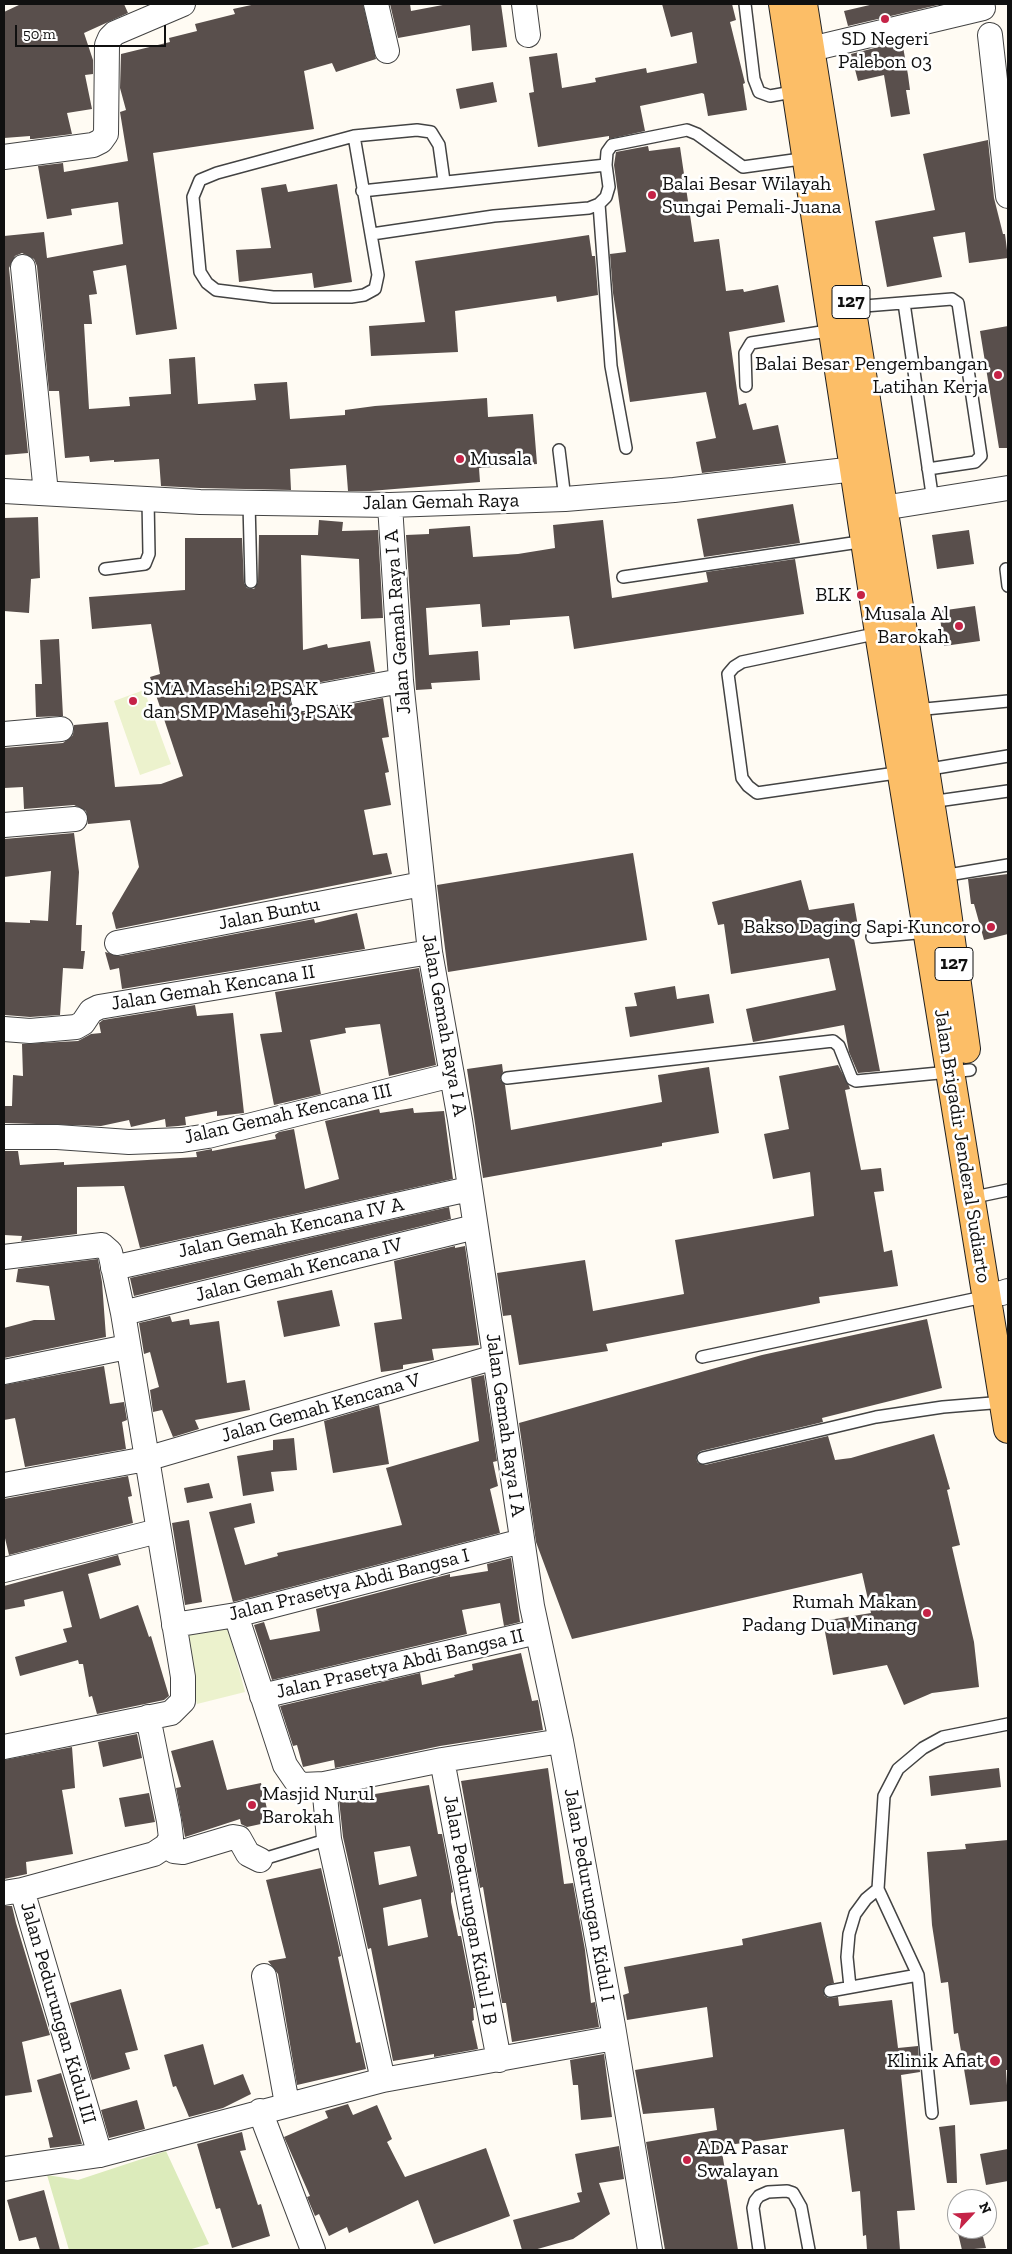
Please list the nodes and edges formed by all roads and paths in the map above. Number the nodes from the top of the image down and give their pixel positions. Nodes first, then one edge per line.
1 (183, 4) edge
2 (376, 4) edge
3 (524, 4) edge
4 (745, 4) edge
5 (784, 4) edge
6 (803, 4) edge
7 (983, 6) edge
8 (999, 33) edge
9 (528, 35) dead end
10 (387, 51) dead end
11 (801, 51) junction
12 (807, 90) junction
13 (354, 136) junction
14 (817, 157) junction
15 (4, 158) edge
16 (606, 165) junction
17 (444, 181) junction
18 (362, 191) junction
19 (1008, 195) edge
20 (599, 204) junction
21 (372, 234) junction
22 (23, 267) dead end
23 (904, 303) junction
24 (842, 318) junction
25 (746, 386) dead end
26 (626, 448) dead end
27 (560, 450) dead end
28 (865, 468) junction
29 (928, 469) junction
30 (1008, 488) edge
31 (4, 491) edge
32 (46, 493) junction
33 (148, 499) junction
34 (565, 499) junction
35 (933, 501) junction
36 (249, 502) junction
37 (390, 505) junction
38 (871, 510) junction
39 (876, 540) junction
40 (105, 569) dead end
41 (1006, 569) dead end
42 (623, 577) dead end
43 (251, 582) dead end
44 (1008, 586) edge
45 (879, 633) junction
46 (401, 681) junction
47 (303, 699) dead end
48 (1008, 702) edge
49 (904, 711) junction
50 (61, 729) dead end
51 (4, 734) edge
52 (1008, 756) edge
53 (914, 771) junction
54 (1008, 791) edge
55 (919, 803) junction
56 (75, 819) dead end
57 (4, 825) edge
58 (1008, 865) edge
59 (931, 877) junction
60 (422, 884) junction
61 (939, 931) junction
62 (872, 938) dead end
63 (117, 943) dead end
64 (430, 952) junction
65 (4, 1029) edge
66 (960, 1071) junction
67 (452, 1075) junction
68 (507, 1078) dead end
69 (4, 1137) edge
70 (469, 1189) junction
71 (989, 1194) edge
72 (475, 1227) junction
73 (4, 1257) edge
74 (113, 1268) junction
75 (999, 1294) edge
76 (122, 1313) junction
77 (1008, 1327) edge
78 (127, 1347) junction
79 (702, 1356) dead end
80 (495, 1357) junction
81 (4, 1372) edge
82 (1006, 1402) edge
83 (1008, 1429) edge
84 (703, 1458) dead end
85 (146, 1459) junction
86 (4, 1485) edge
87 (158, 1531) junction
88 (522, 1542) junction
89 (4, 1570) edge
90 (236, 1615) junction
91 (174, 1624) junction
92 (537, 1632) junction
93 (262, 1696) junction
94 (148, 1717) junction
95 (1008, 1724) edge
96 (561, 1741) junction
97 (4, 1747) edge
98 (442, 1760) junction
99 (324, 1784) junction
100 (329, 1839) junction
101 (166, 1846) junction
102 (260, 1860) joint
103 (878, 1889) junction
104 (13, 1892) edge
105 (918, 1975) junction
106 (264, 1976) dead end
107 (850, 1987) junction
108 (830, 1991) dead end
109 (614, 2038) junction
110 (499, 2060) junction
111 (383, 2080) junction
112 (287, 2104) junction
113 (260, 2111) junction
114 (932, 2113) dead end
115 (100, 2155) junction
116 (4, 2169) edge
117 (313, 2250) edge
118 (650, 2250) edge
119 (759, 2250) edge
120 (809, 2250) edge

1 - 15 street
2 - 10 street
3 - 9 street
4 - 12 lane
5 - 11 main road, Jalan Brigadir Jenderal Sudiarto / 127
6 - 11 main road, Jalan Brigadir Jenderal Sudiarto / 127
7 - 8 street
7 - 11 street
8 - 19 street
11 - 12 main road, Jalan Brigadir Jenderal Sudiarto / 127
12 - 14 main road, Jalan Brigadir Jenderal Sudiarto / 127
13 - 17 lane
13 - 18 lane
13 - 21 lane
14 - 16 lane
14 - 24 main road, Jalan Brigadir Jenderal Sudiarto / 127
16 - 17 lane
16 - 20 lane
17 - 18 lane
18 - 21 lane
20 - 21 lane
20 - 26 lane
22 - 32 street
23 - 24 lane
23 - 29 lane
23 - 29 lane
24 - 25 lane
24 - 28 main road, Jalan Brigadir Jenderal Sudiarto / 127
27 - 34 lane
28 - 34 street, Jalan Gemah Raya
28 - 38 main road, Jalan Brigadir Jenderal Sudiarto / 127
29 - 35 lane
30 - 35 street
31 - 32 street, Jalan Gemah Raya
32 - 33 street, Jalan Gemah Raya
33 - 36 street, Jalan Gemah Raya
33 - 40 lane
34 - 37 street, Jalan Gemah Raya
35 - 38 street
36 - 37 street, Jalan Gemah Raya
36 - 43 lane
37 - 46 street, Jalan Gemah Raya I A
38 - 39 main road, Jalan Brigadir Jenderal Sudiarto / 127
39 - 42 lane
39 - 45 main road, Jalan Brigadir Jenderal Sudiarto / 127
39 - 49 main road, Jalan Brigadir Jenderal Sudiarto / 127
41 - 44 lane
45 - 49 main road, Jalan Brigadir Jenderal Sudiarto / 127
45 - 53 lane
46 - 47 street
46 - 60 street, Jalan Gemah Raya I A
48 - 49 lane
49 - 53 main road, Jalan Brigadir Jenderal Sudiarto / 127
50 - 51 street
52 - 53 lane
53 - 55 main road, Jalan Brigadir Jenderal Sudiarto / 127
54 - 55 lane
55 - 59 main road, Jalan Brigadir Jenderal Sudiarto / 127
56 - 57 street
58 - 59 lane
59 - 61 main road, Jalan Brigadir Jenderal Sudiarto / 127
60 - 63 street, Jalan Buntu
60 - 64 street, Jalan Gemah Raya I A
61 - 62 lane
61 - 66 main road, Jalan Brigadir Jenderal Sudiarto / 127
64 - 65 street, Jalan Gemah Kencana II
64 - 67 street, Jalan Gemah Raya I A
66 - 68 lane
66 - 71 main road, Jalan Brigadir Jenderal Sudiarto / 127
67 - 69 street, Jalan Gemah Kencana III
67 - 70 street, Jalan Gemah Raya I A
70 - 72 street, Jalan Gemah Raya I A
70 - 74 street, Jalan Gemah Kencana IV A
71 - 75 main road, Jalan Brigadir Jenderal Sudiarto / 127
72 - 76 street, Jalan Gemah Kencana IV
72 - 80 street, Jalan Gemah Raya I A
73 - 74 street
74 - 76 street
75 - 77 main road, Jalan Brigadir Jenderal Sudiarto / 127
75 - 79 lane
75 - 82 main road, Jalan Brigadir Jenderal Sudiarto / 127
76 - 78 street
78 - 81 street
78 - 85 street
80 - 85 street, Jalan Gemah Kencana V
80 - 88 street, Jalan Gemah Raya I A
82 - 83 main road, Jalan Brigadir Jenderal Sudiarto / 127
82 - 84 lane
85 - 86 street, Jalan Gemah Kencana V
85 - 87 street
87 - 89 street
87 - 91 street
88 - 90 street, Jalan Prasetya Abdi Bangsa I
88 - 92 street, Jalan Pedurungan Kidul I
90 - 91 street, Jalan Prasetya Abdi Bangsa I
90 - 93 street
91 - 94 street
92 - 93 street, Jalan Prasetya Abdi Bangsa II
92 - 96 street, Jalan Pedurungan Kidul I
93 - 99 street
94 - 97 street
94 - 101 street
95 - 103 lane
96 - 98 street
96 - 109 street, Jalan Pedurungan Kidul I
98 - 99 street
98 - 110 street, Jalan Pedurungan Kidul I B
99 - 100 street
100 - 102 lane
100 - 111 street
101 - 102 street
101 - 104 street
103 - 105 lane
103 - 107 lane
104 - 115 street, Jalan Pedurungan Kidul III
105 - 107 lane
105 - 114 lane
106 - 112 street
107 - 108 lane
109 - 110 street
109 - 118 street, Jalan Pedurungan Kidul I
110 - 111 street
111 - 112 street
112 - 113 street
113 - 115 street
113 - 117 street
115 - 116 street
119 - 120 lane

